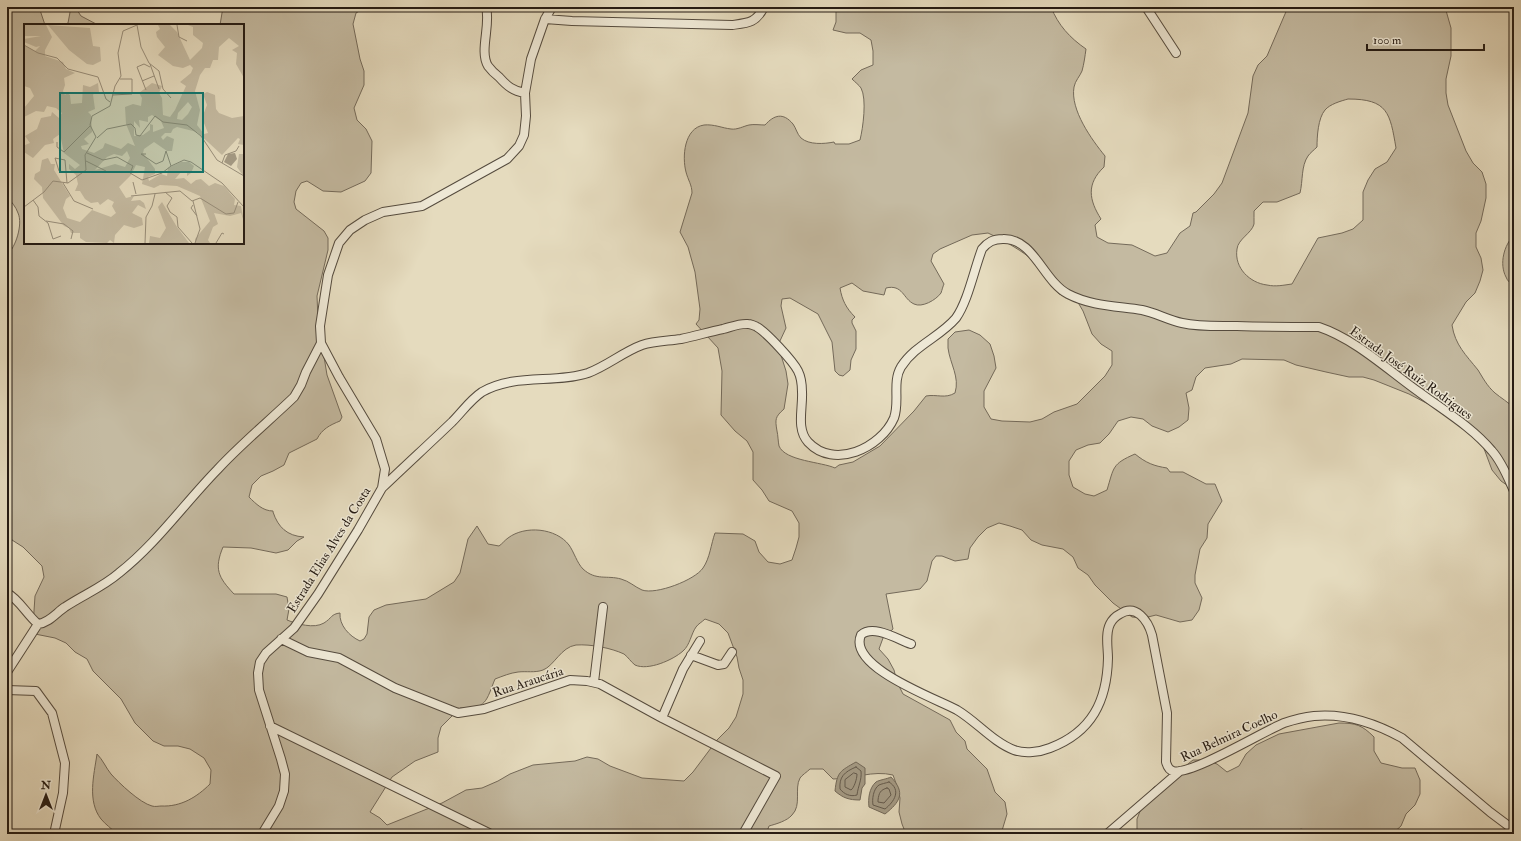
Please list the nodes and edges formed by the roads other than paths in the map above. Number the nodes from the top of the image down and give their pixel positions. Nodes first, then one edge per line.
1 (486, 7) edge
2 (552, 7) edge
3 (764, 7) edge
4 (1146, 7) edge
5 (545, 19) junction
6 (1176, 52) dead end
7 (525, 93) junction
8 (321, 343) junction
9 (382, 488) junction
10 (1514, 491) edge
11 (7, 593) edge
12 (603, 607) dead end
13 (38, 624) junction
14 (281, 639) junction
15 (700, 641) dead end
16 (911, 644) dead end
17 (732, 652) dead end
18 (691, 655) junction
19 (7, 672) edge
20 (594, 682) junction
21 (7, 690) edge
22 (662, 718) junction
23 (270, 726) junction
24 (1180, 771) junction
25 (1514, 830) edge
26 (489, 832) dead end
27 (7, 833) edge
28 (10, 834) edge
29 (54, 834) edge
30 (262, 834) edge
31 (743, 834) edge
32 (1107, 834) edge

1 - 7 street
2 - 5 street, Estrada Elias Alves da Costa
3 - 5 street
4 - 6 street
5 - 7 street, Estrada Elias Alves da Costa
7 - 8 street, Estrada Elias Alves da Costa
8 - 9 street, Estrada Elias Alves da Costa
8 - 13 street
9 - 10 street, Estrada José Ruiz Rodrigues
9 - 14 street, Estrada Elias Alves da Costa
11 - 13 street
12 - 20 street
13 - 19 street
14 - 20 street, Rua Araucária
14 - 23 street, Estrada Elias Alves da Costa
15 - 18 street
16 - 24 street, Rua Belmira Coelho
17 - 18 street
18 - 22 street
20 - 22 street, Rua Araucária
21 - 29 street
22 - 31 street, Rua Araucária
23 - 26 street
23 - 30 street, Estrada Elias Alves da Costa
24 - 25 street, Rua Belmira Coelho
24 - 32 street
27 - 28 street

